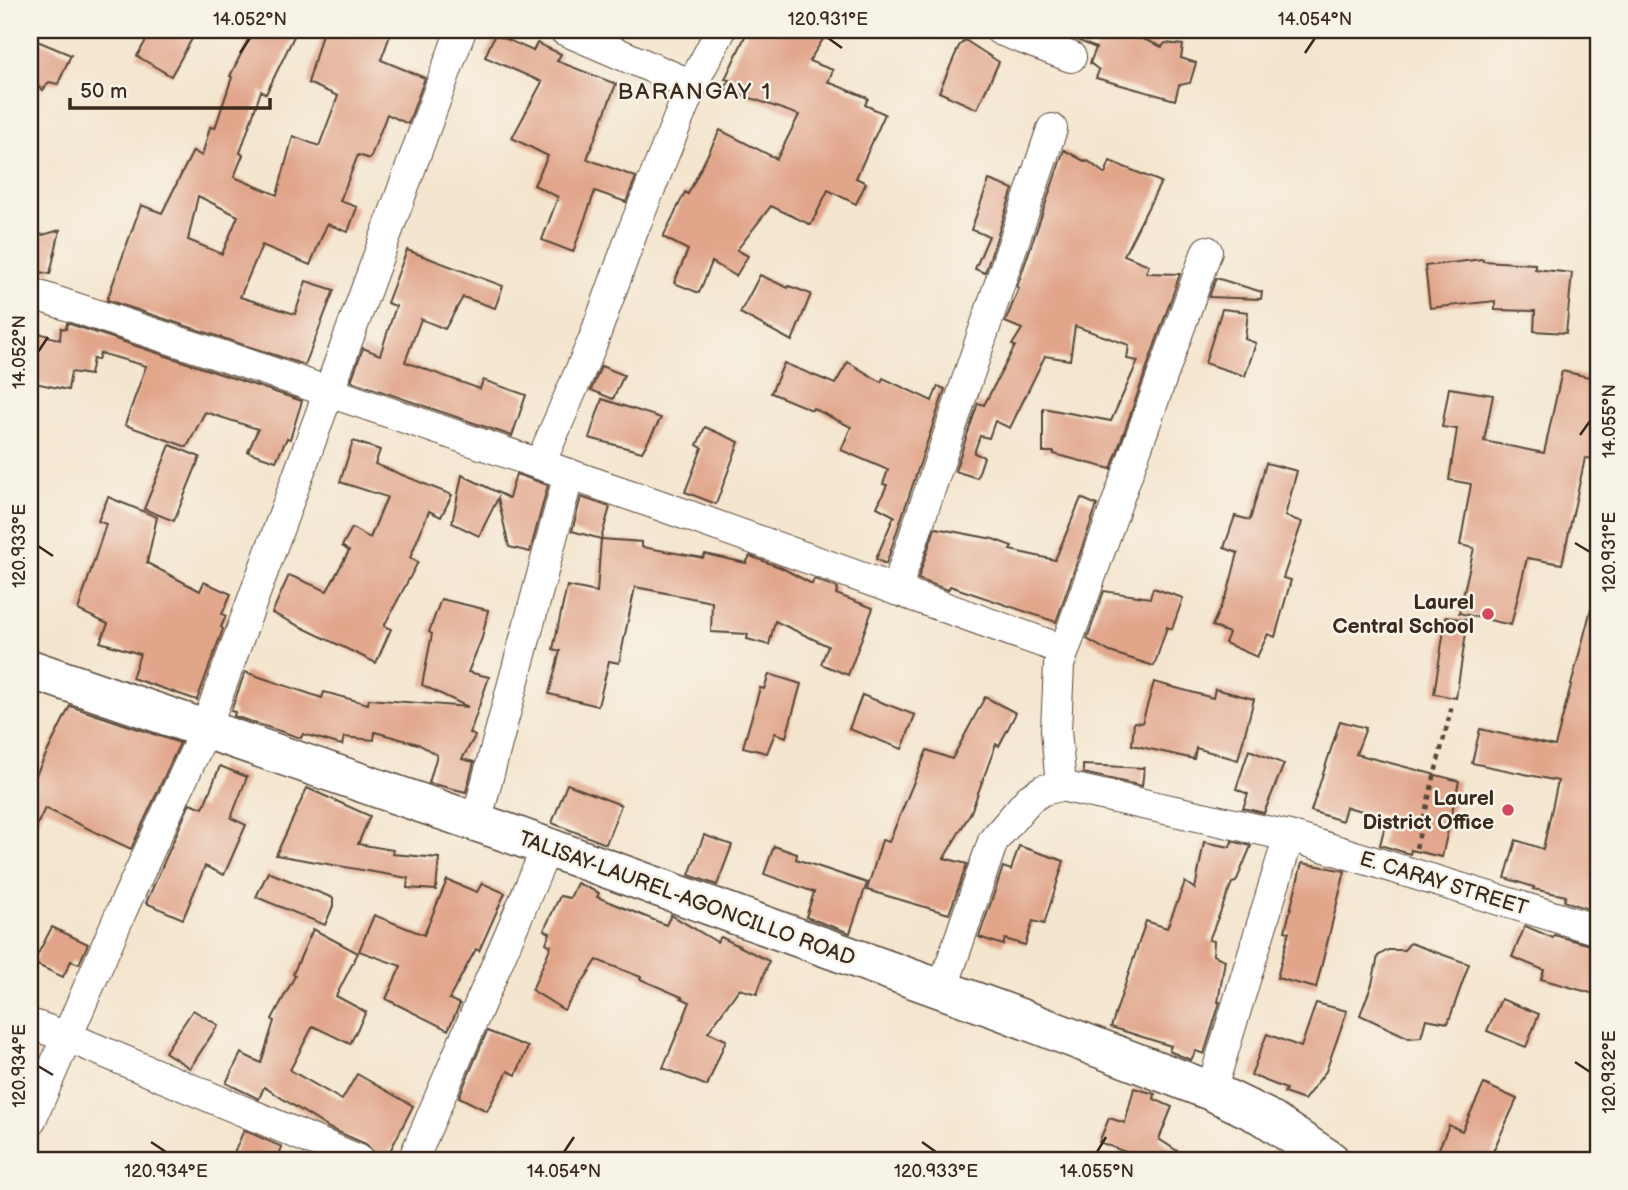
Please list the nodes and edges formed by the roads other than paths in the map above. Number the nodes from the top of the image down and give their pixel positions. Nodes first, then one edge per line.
1 (461, 30) edge
2 (564, 30) edge
3 (721, 30) edge
4 (1000, 30) edge
5 (1071, 57) dead end
6 (692, 85) junction
7 (1052, 129) dead end
8 (1207, 251) dead end
9 (30, 293) edge
10 (329, 392) junction
11 (540, 464) junction
12 (569, 474) junction
13 (896, 590) junction
14 (1064, 650) junction
15 (30, 670) edge
16 (205, 730) junction
17 (1061, 786) junction
18 (476, 822) junction
19 (1289, 836) junction
20 (547, 847) junction
21 (1598, 930) edge
22 (942, 990) junction
23 (30, 1024) edge
24 (68, 1037) junction
25 (1211, 1091) junction
26 (30, 1122) edge
27 (359, 1160) edge
28 (413, 1160) edge
29 (1330, 1160) edge

1 - 10 street
2 - 6 street
3 - 6 street
4 - 5 street
6 - 11 street
7 - 13 street
8 - 14 street
9 - 10 street
10 - 11 street
10 - 16 street
11 - 12 street
12 - 13 street
12 - 18 street
13 - 14 street
14 - 17 street
15 - 16 main road, TALISAY-LAUREL-AGONCILLO ROAD
16 - 18 main road, TALISAY-LAUREL-AGONCILLO ROAD
16 - 24 street
17 - 19 street, E. CARAY STREET
17 - 22 street
18 - 20 main road, TALISAY-LAUREL-AGONCILLO ROAD
19 - 21 street, E. CARAY STREET
19 - 25 street
20 - 22 main road, TALISAY-LAUREL-AGONCILLO ROAD
20 - 28 street
22 - 25 main road, TALISAY-LAUREL-AGONCILLO ROAD
23 - 24 street
24 - 26 street
24 - 27 street
25 - 29 main road, TALISAY-LAUREL-AGONCILLO ROAD

